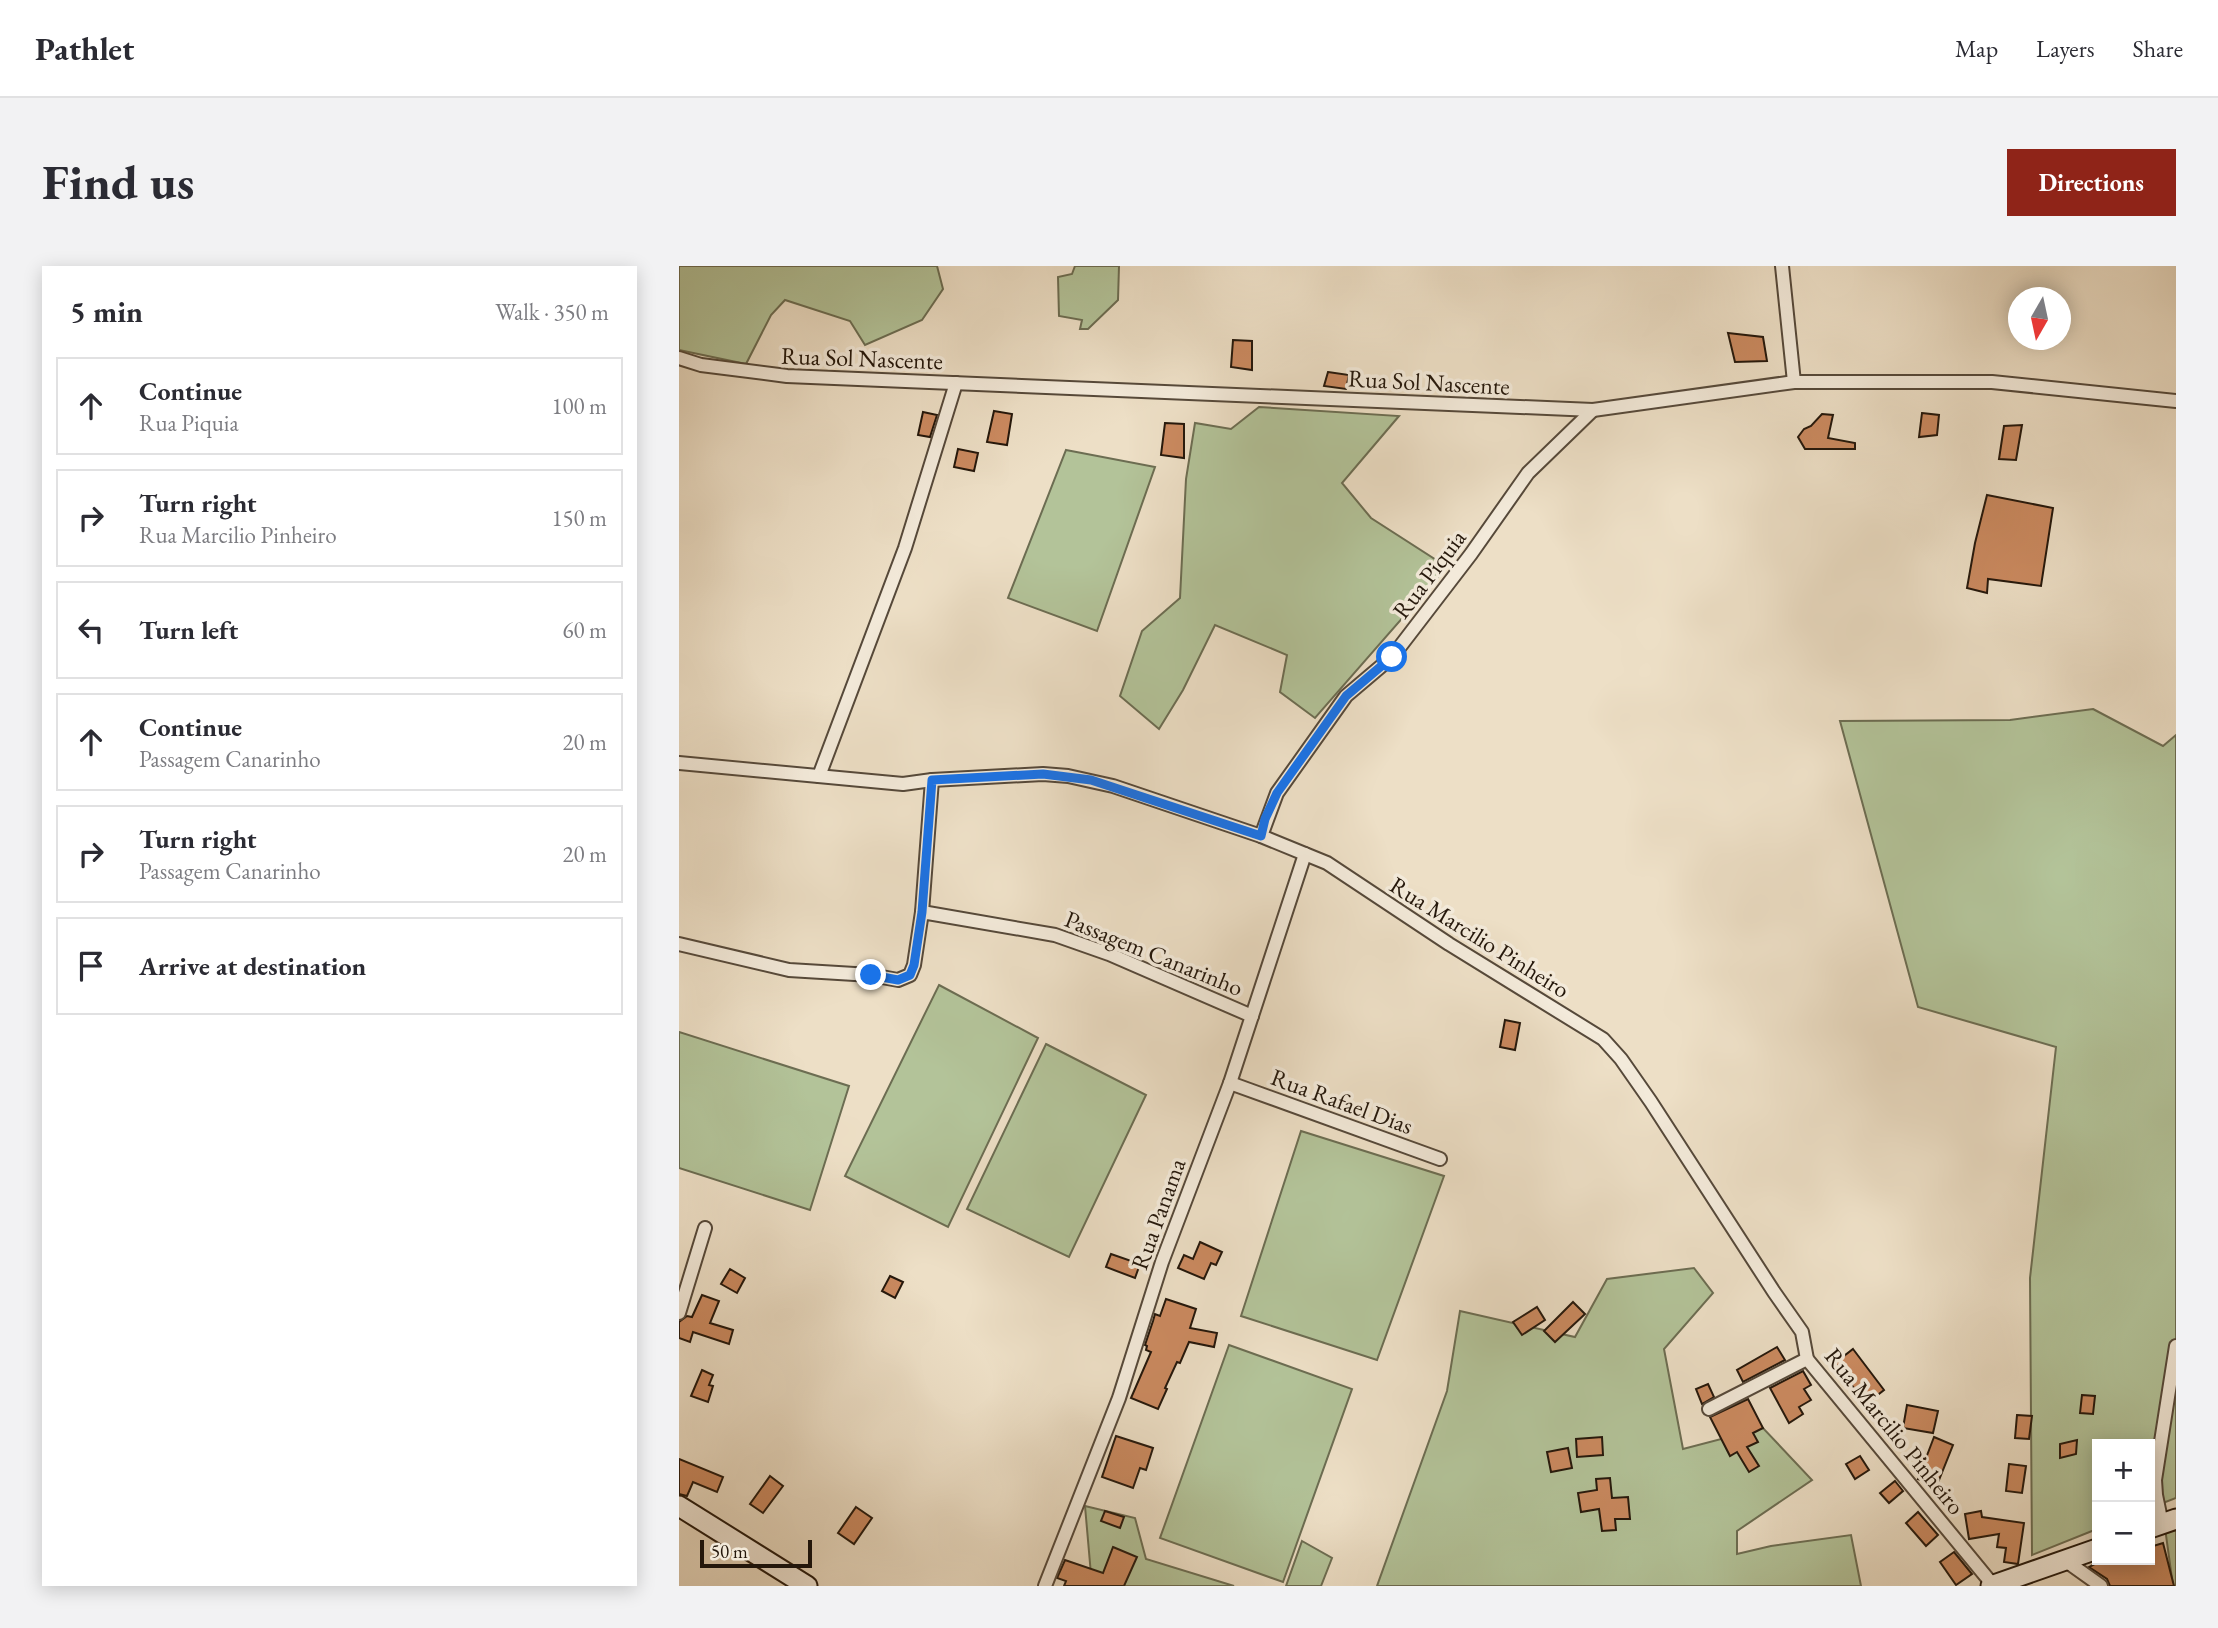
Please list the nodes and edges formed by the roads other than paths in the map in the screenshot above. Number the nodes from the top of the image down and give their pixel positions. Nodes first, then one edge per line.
1 (1782, 266) edge
2 (679, 358) edge
3 (1794, 382) junction
4 (956, 383) junction
5 (2176, 401) edge
6 (1593, 410) junction
7 (679, 763) edge
8 (819, 776) junction
9 (932, 780) junction
10 (1261, 836) junction
11 (1305, 854) junction
12 (922, 912) junction
13 (679, 944) edge
14 (1252, 1016) junction
15 (1230, 1083) junction
16 (1440, 1159) dead end
17 (705, 1228) dead end
18 (679, 1312) edge
19 (2176, 1346) edge
20 (1807, 1359) junction
21 (1709, 1409) dead end
22 (679, 1506) edge
23 (2163, 1524) edge
24 (2092, 1551) edge
25 (2066, 1561) junction
26 (807, 1586) edge
27 (1045, 1586) edge
28 (1992, 1586) edge
29 (2101, 1586) edge

1 - 3 street
2 - 4 street, Rua Sol Nascente
3 - 5 street, Rua Sol Nascente
3 - 6 street, Rua Sol Nascente
4 - 6 street, Rua Sol Nascente
4 - 8 street
6 - 10 street, Rua Piquia
7 - 8 street, Rua Marcilio Pinheiro
8 - 9 street, Rua Marcilio Pinheiro
9 - 10 street, Rua Marcilio Pinheiro
9 - 12 street
10 - 11 street, Rua Marcilio Pinheiro
11 - 14 street, Rua Panama
11 - 20 street, Rua Marcilio Pinheiro
12 - 13 street
12 - 14 street, Passagem Canarinho
14 - 15 street, Rua Panama
15 - 16 street, Rua Rafael Dias
15 - 27 street, Rua Panama
17 - 18 street
19 - 23 street
20 - 21 street
20 - 28 street, Rua Marcilio Pinheiro
22 - 26 street
24 - 25 street
25 - 28 street
25 - 29 street

